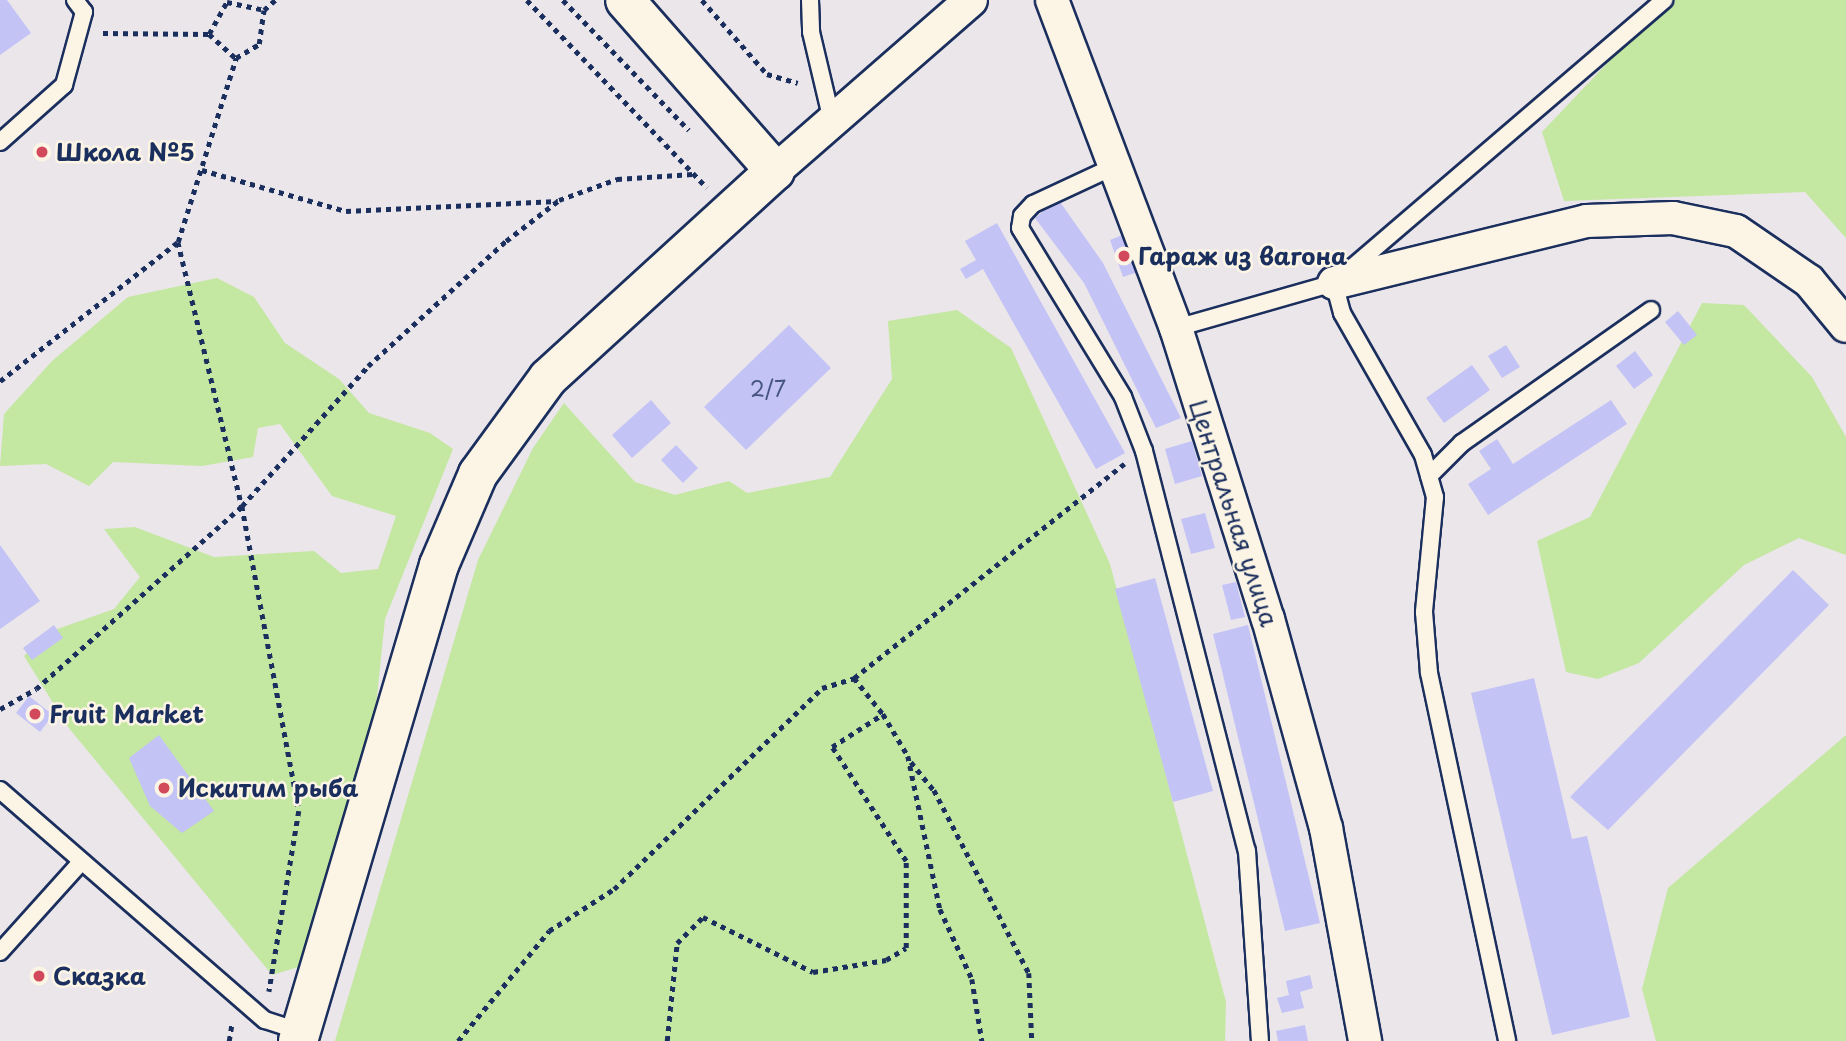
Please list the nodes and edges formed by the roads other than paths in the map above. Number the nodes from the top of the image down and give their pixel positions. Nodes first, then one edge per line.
1 (75, 0) edge
2 (625, 0) edge
3 (810, 0) edge
4 (971, 0) edge
5 (1052, 0) edge
6 (1664, 0) edge
7 (832, 121) junction
8 (0, 142) edge
9 (1115, 166) junction
10 (775, 171) junction
11 (1334, 283) junction
12 (1651, 310) dead end
13 (1846, 326) edge
14 (1176, 328) junction
15 (1429, 476) junction
16 (0, 790) edge
17 (82, 861) junction
18 (0, 952) edge
19 (300, 1037) edge
20 (1260, 1041) edge
21 (1365, 1041) edge
22 (1507, 1041) edge

1 - 8 lane
2 - 10 street
3 - 7 lane
4 - 7 street
5 - 9 street, Центральная улица
6 - 11 lane
7 - 10 street
9 - 14 street, Центральная улица
9 - 20 lane
10 - 19 street
11 - 13 street
11 - 14 lane
11 - 15 lane
12 - 15 lane
14 - 21 street, Центральная улица
15 - 22 lane
16 - 17 lane
17 - 18 lane
17 - 19 lane

